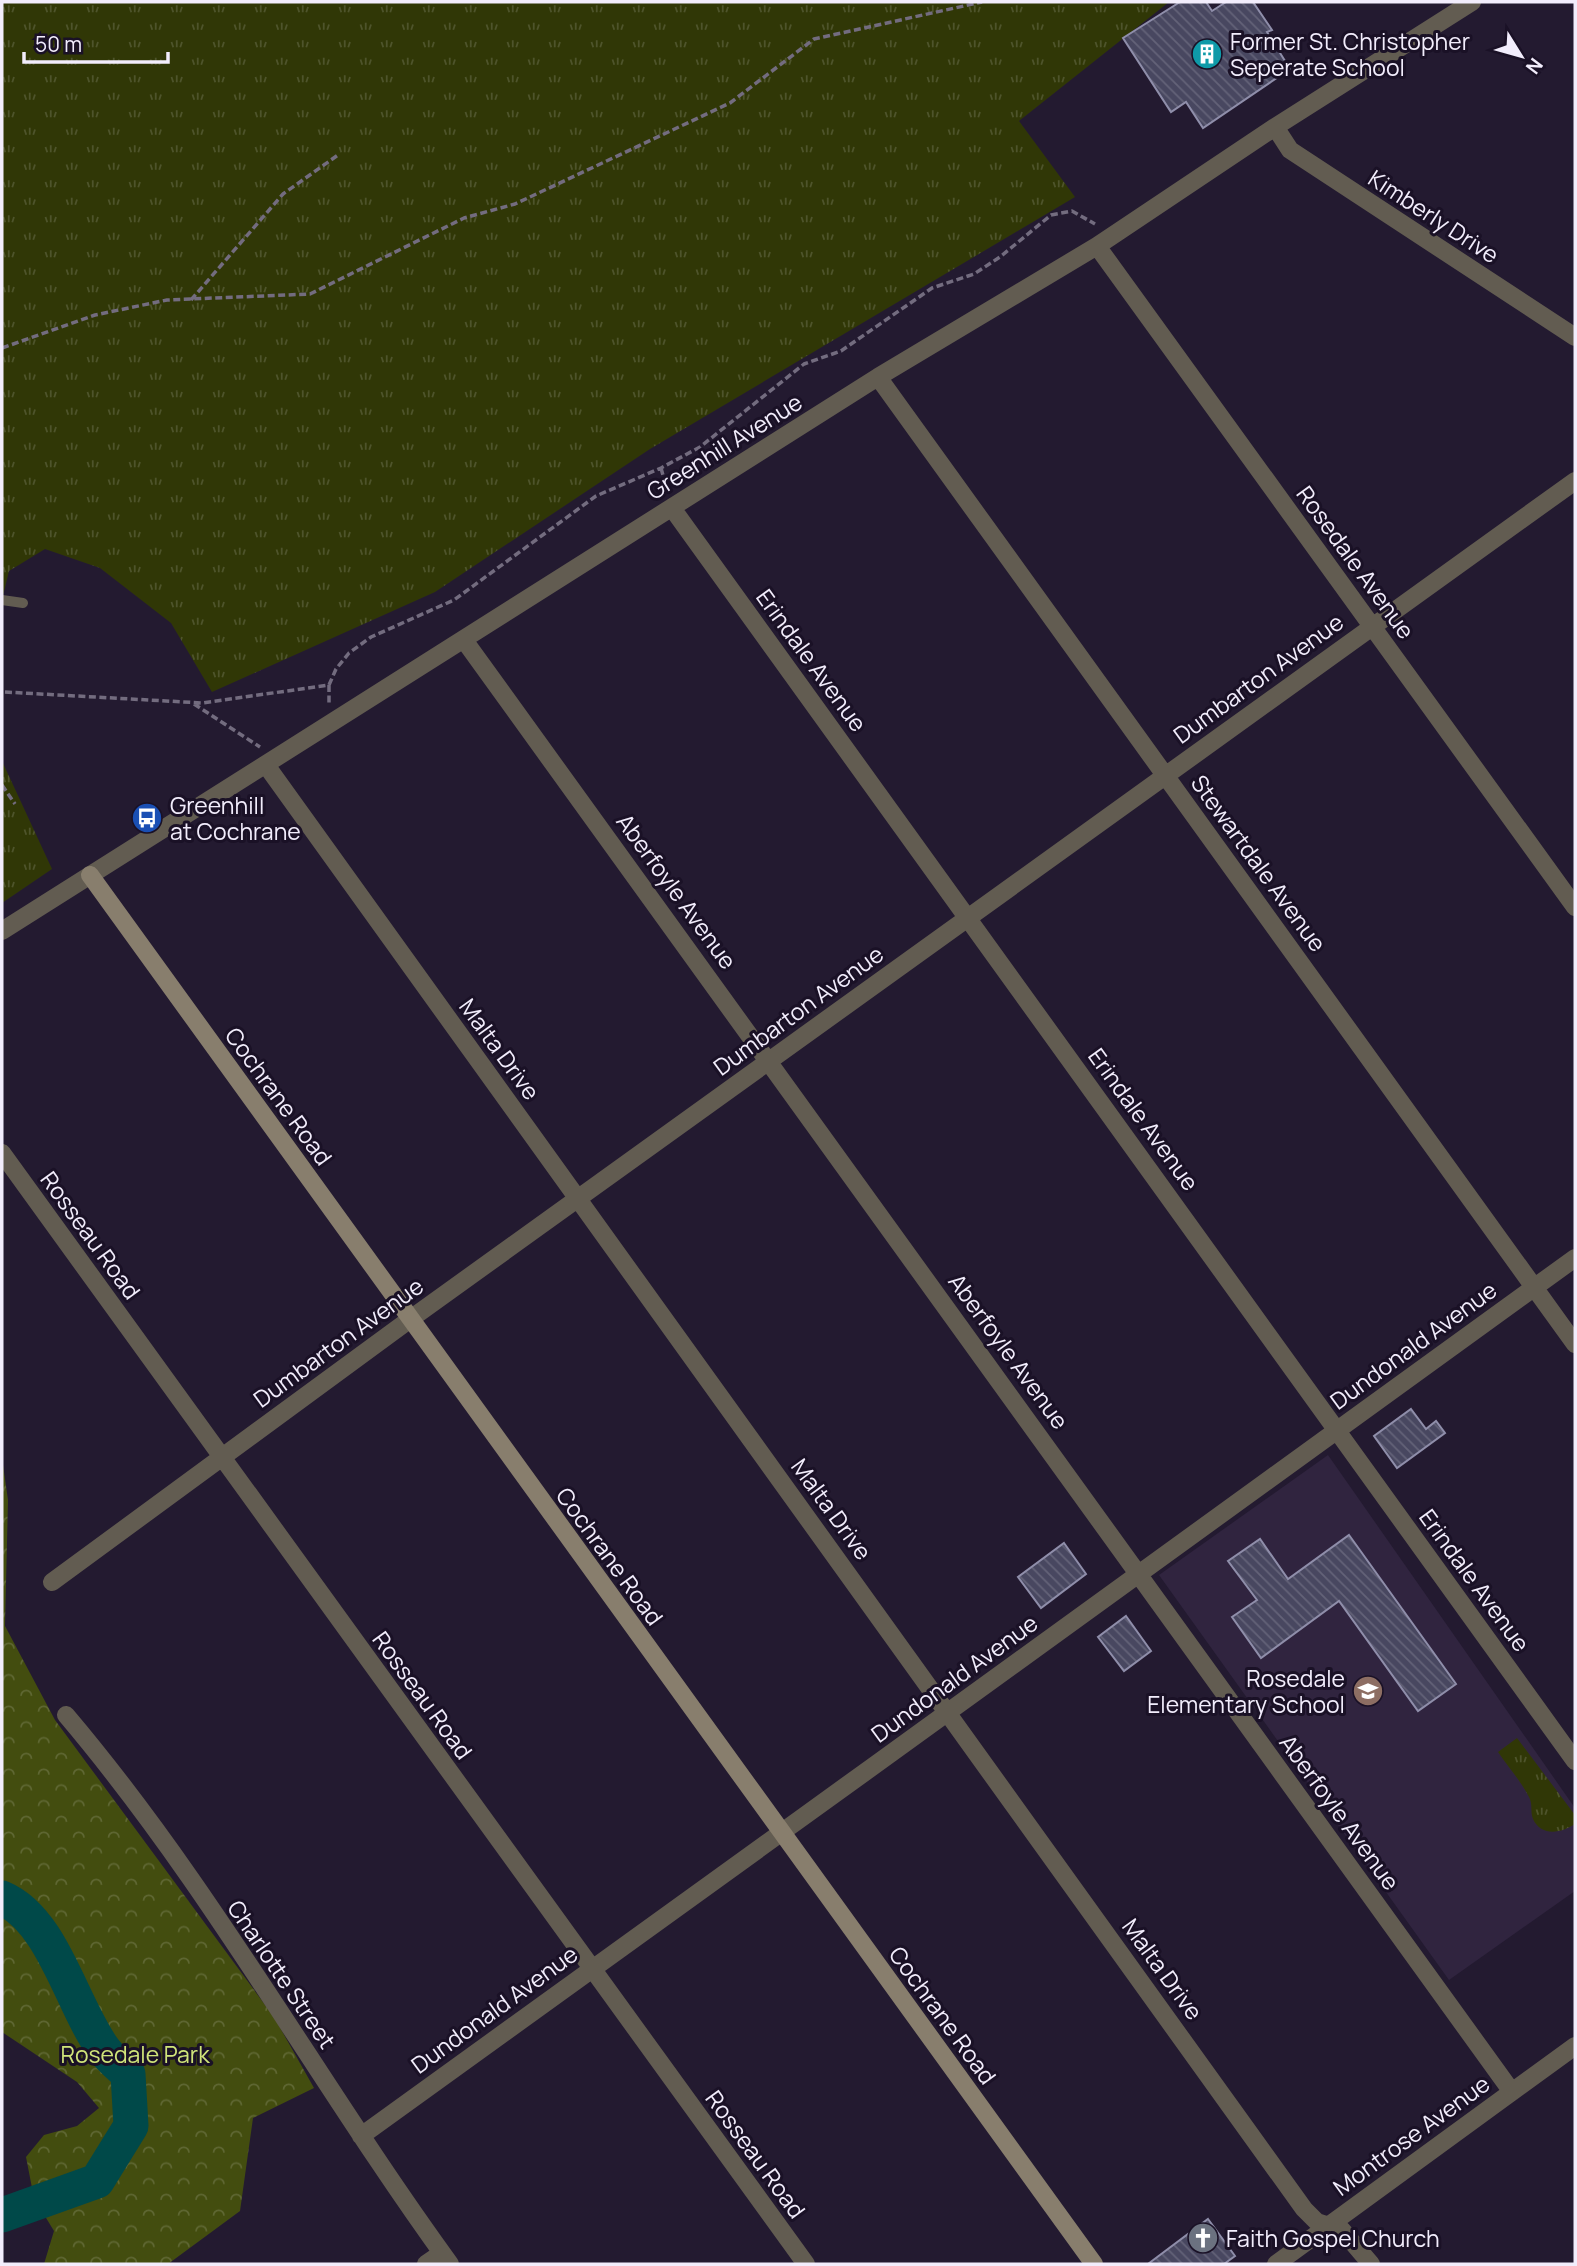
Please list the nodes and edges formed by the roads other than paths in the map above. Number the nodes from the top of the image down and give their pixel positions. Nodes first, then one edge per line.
1 (1472, 2) edge
2 (1275, 127) junction
3 (1097, 246) junction
4 (1575, 337) edge
5 (878, 377) junction
6 (1575, 481) edge
7 (672, 508) junction
8 (2, 600) edge
9 (23, 604) dead end
10 (1371, 625) junction
11 (464, 640) junction
12 (266, 765) junction
13 (1165, 776) junction
14 (90, 875) junction
15 (1575, 907) edge
16 (969, 917) junction
17 (2, 930) edge
18 (770, 1061) junction
19 (2, 1153) edge
20 (578, 1199) junction
21 (1575, 1258) edge
22 (1534, 1287) junction
23 (409, 1320) junction
24 (1575, 1344) edge
25 (1337, 1430) junction
26 (220, 1458) junction
27 (1138, 1573) junction
28 (52, 1582) dead end
29 (949, 1714) junction
30 (66, 1716) dead end
31 (1575, 1760) edge
32 (779, 1832) junction
33 (592, 1969) junction
34 (1575, 2046) edge
35 (1512, 2092) junction
36 (361, 2136) junction
37 (1331, 2224) junction
38 (446, 2259) edge
39 (426, 2264) edge
40 (806, 2264) edge
41 (1094, 2264) edge
42 (1276, 2264) edge
43 (1371, 2264) edge

1 - 2 street, Greenhill Avenue
2 - 3 street, Greenhill Avenue
2 - 4 street, Kimberly Drive
3 - 5 street, Greenhill Avenue
3 - 10 street, Rosedale Avenue
5 - 7 street, Greenhill Avenue
5 - 13 street, Stewartdale Avenue
6 - 10 street, Dumbarton Avenue
7 - 11 street, Greenhill Avenue
7 - 16 street, Erindale Avenue
8 - 9 lane
10 - 13 street, Dumbarton Avenue
10 - 15 street, Rosedale Avenue
11 - 12 street, Greenhill Avenue
11 - 18 street, Aberfoyle Avenue
12 - 14 street, Greenhill Avenue
12 - 20 street, Malta Drive
13 - 16 street, Dumbarton Avenue
13 - 22 street, Stewartdale Avenue
14 - 17 street, Greenhill Avenue
14 - 23 street, Cochrane Road
16 - 18 street, Dumbarton Avenue
16 - 25 street, Erindale Avenue
18 - 20 street, Dumbarton Avenue
18 - 27 street, Aberfoyle Avenue
19 - 26 street, Rosseau Road
20 - 23 street, Dumbarton Avenue
20 - 29 street, Malta Drive
21 - 22 street, Dundonald Avenue
22 - 24 street, Stewartdale Avenue
22 - 25 street, Dundonald Avenue
23 - 26 street, Dumbarton Avenue
23 - 32 street, Cochrane Road
25 - 27 street, Dundonald Avenue
25 - 31 street, Erindale Avenue
26 - 28 street, Dumbarton Avenue
26 - 33 street, Rosseau Road
27 - 29 street, Dundonald Avenue
27 - 35 street, Aberfoyle Avenue
29 - 32 street, Dundonald Avenue
29 - 37 street, Malta Drive
30 - 36 street, Charlotte Street
32 - 33 street, Dundonald Avenue
32 - 41 street, Cochrane Road
33 - 36 street, Dundonald Avenue
33 - 40 street, Rosseau Road
34 - 35 street, Montrose Avenue
35 - 37 street, Montrose Avenue
36 - 38 street, Charlotte Street
37 - 42 street, Montrose Avenue
37 - 43 street, Malta Drive
38 - 39 street

